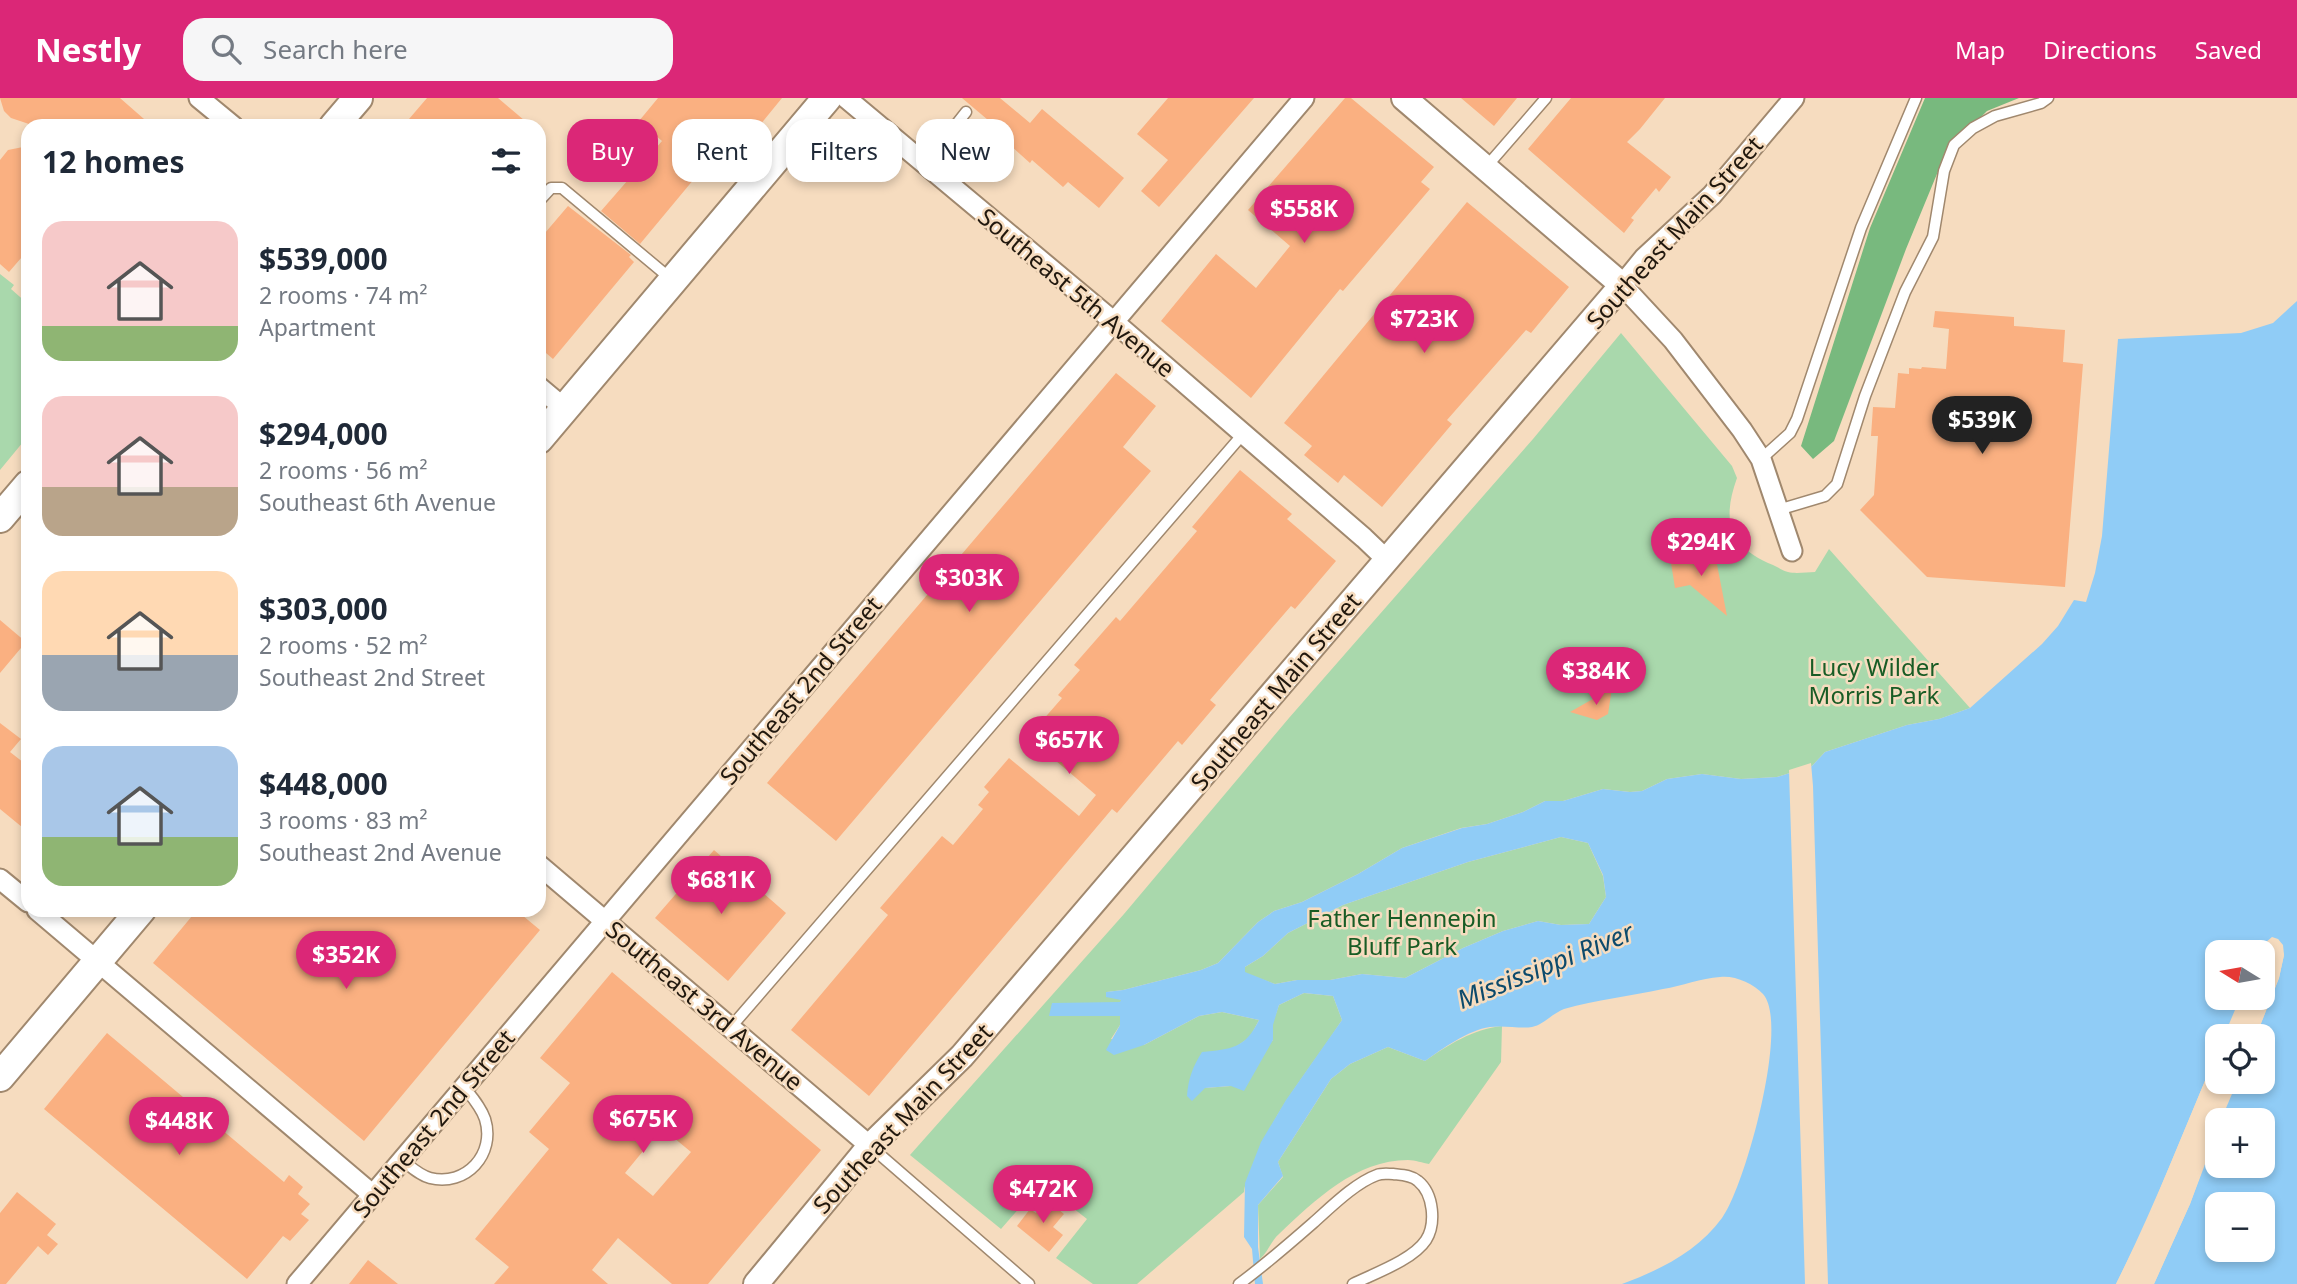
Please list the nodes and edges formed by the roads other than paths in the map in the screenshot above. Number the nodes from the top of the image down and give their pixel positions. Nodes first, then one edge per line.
1 (199, 98) edge
2 (358, 98) edge
3 (827, 98) edge
4 (846, 98) edge
5 (1304, 98) edge
6 (1404, 98) edge
7 (1546, 98) edge
8 (1794, 98) edge
9 (1916, 98) edge
10 (2048, 98) edge
11 (966, 111) dead end
12 (224, 119) edge
13 (340, 119) edge
14 (960, 119) edge
15 (916, 156) edge
16 (1486, 168) junction
17 (947, 182) edge
18 (546, 193) edge
19 (673, 280) junction
20 (1622, 285) junction
21 (1113, 321) junction
22 (546, 393) edge
23 (564, 408) junction
24 (546, 430) edge
25 (1242, 434) junction
26 (1761, 459) junction
27 (21, 493) edge
28 (1779, 510) junction
29 (0, 518) edge
30 (1792, 551) dead end
31 (1387, 560) junction
32 (546, 871) edge
33 (0, 879) edge
34 (21, 896) edge
35 (45, 917) edge
36 (135, 917) edge
37 (605, 920) junction
38 (97, 961) junction
39 (731, 1027) junction
40 (0, 1077) edge
41 (464, 1087) junction
42 (870, 1146) junction
43 (402, 1160) junction
44 (373, 1195) junction
45 (297, 1284) edge
46 (756, 1284) edge
47 (1029, 1284) edge
48 (1239, 1284) edge
49 (1353, 1284) edge

1 - 12 street
2 - 13 main road
3 - 19 main road
4 - 15 street, Southeast 5th Avenue
5 - 21 street, Southeast 2nd Street
6 - 16 street
7 - 16 lane
8 - 20 street, Southeast Main Street
9 - 26 lane
10 - 28 lane
11 - 14 lane
16 - 20 street
17 - 21 street, Southeast 5th Avenue
18 - 19 lane
19 - 23 main road
20 - 26 street
20 - 31 street, Southeast Main Street
21 - 25 street, Southeast 5th Avenue
21 - 37 street, Southeast 2nd Street
22 - 23 street
23 - 24 main road
25 - 31 street, Southeast 5th Avenue
25 - 39 lane
26 - 28 street
27 - 29 main road
28 - 30 street
31 - 42 street, Southeast Main Street
32 - 37 street, Southeast 3rd Avenue
33 - 34 street
35 - 38 street
36 - 38 main road
37 - 39 street, Southeast 3rd Avenue
37 - 41 street, Southeast 2nd Street
38 - 40 main road
38 - 44 street
39 - 42 street, Southeast 3rd Avenue
41 - 43 street, Southeast 2nd Street
41 - 43 lane
42 - 46 street, Southeast Main Street
42 - 47 lane
43 - 44 street, Southeast 2nd Street
44 - 45 street, Southeast 2nd Street
48 - 49 lane

